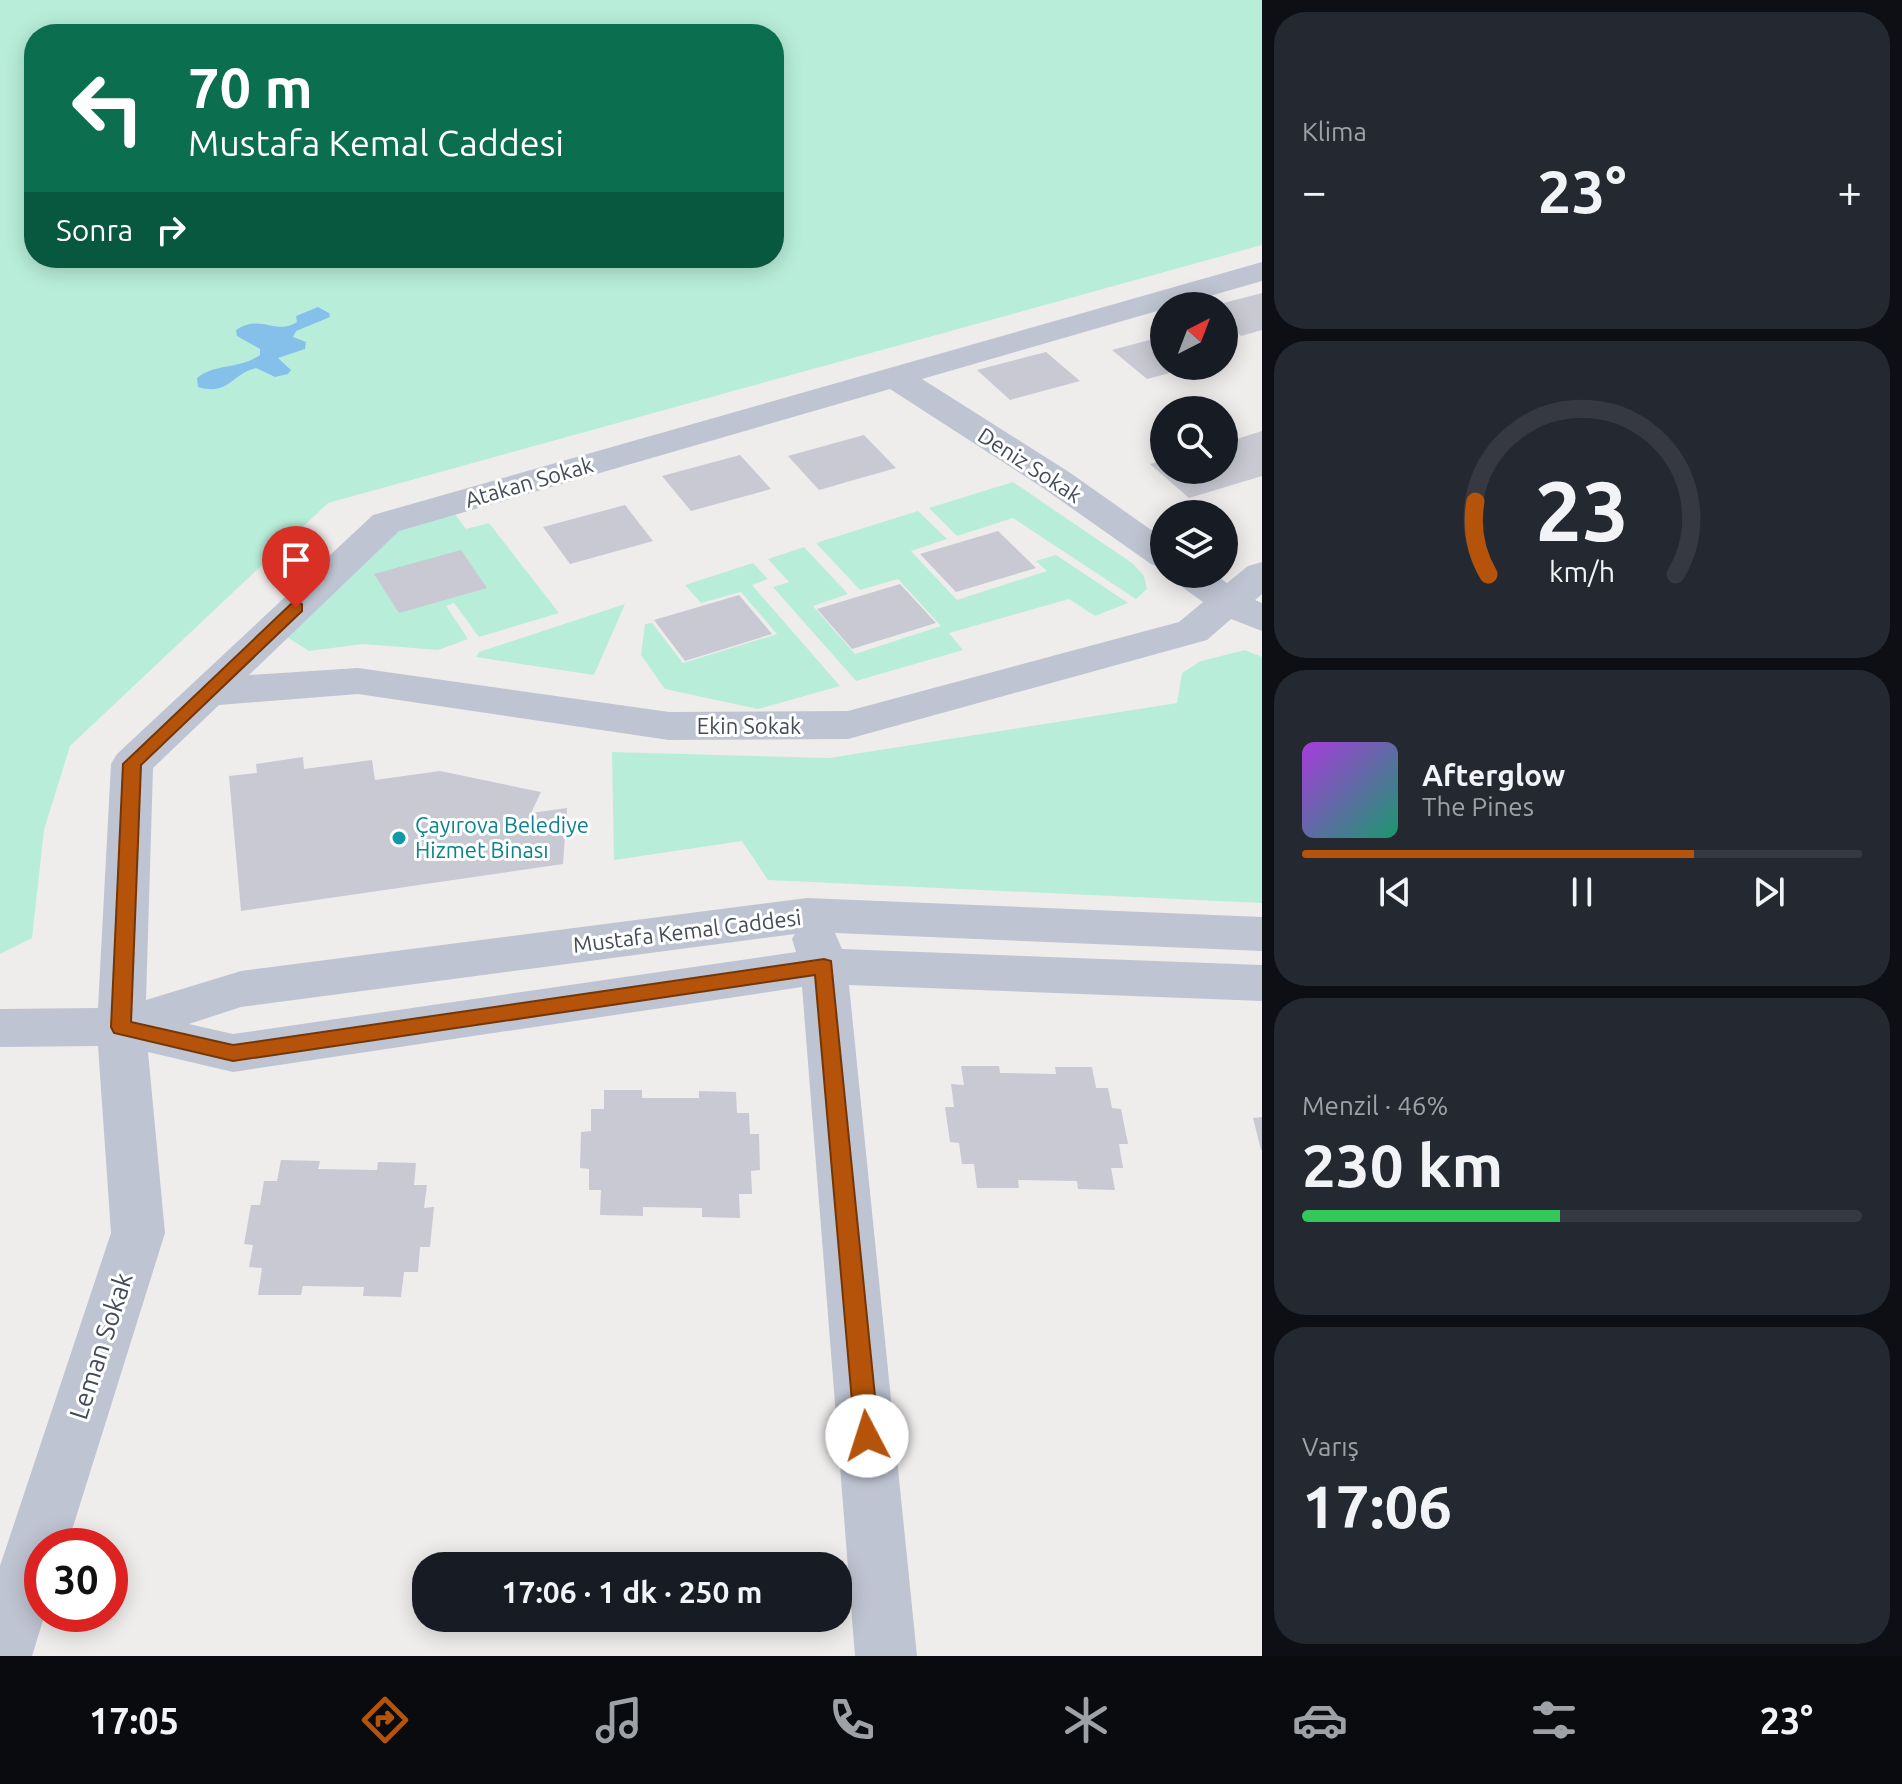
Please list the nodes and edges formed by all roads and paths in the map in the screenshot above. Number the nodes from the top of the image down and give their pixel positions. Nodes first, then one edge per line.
1 (1262, 271) edge
2 (894, 376) junction
3 (1150, 546) edge
4 (1262, 574) edge
5 (1211, 588) edge
6 (1246, 611) edge
7 (207, 692) junction
8 (807, 915) junction
9 (1262, 934) edge
10 (824, 966) junction
11 (1262, 983) edge
12 (121, 1027) junction
13 (0, 1028) edge
14 (1, 1656) edge
15 (886, 1656) edge

1 - 2 street, Atakan Sokak
2 - 3 street, Deniz Sokak
2 - 7 street, Atakan Sokak
4 - 6 street, Ekin Sokak
5 - 6 street
6 - 7 street, Ekin Sokak
7 - 12 street, Atakan Sokak
8 - 9 street, Mustafa Kemal Caddesi
8 - 10 street
8 - 12 street, Mustafa Kemal Caddesi
10 - 11 street, Mustafa Kemal Caddesi
10 - 12 street, Mustafa Kemal Caddesi
10 - 15 street
12 - 13 street, Mustafa Kemal Caddesi
12 - 14 street, Leman Sokak

